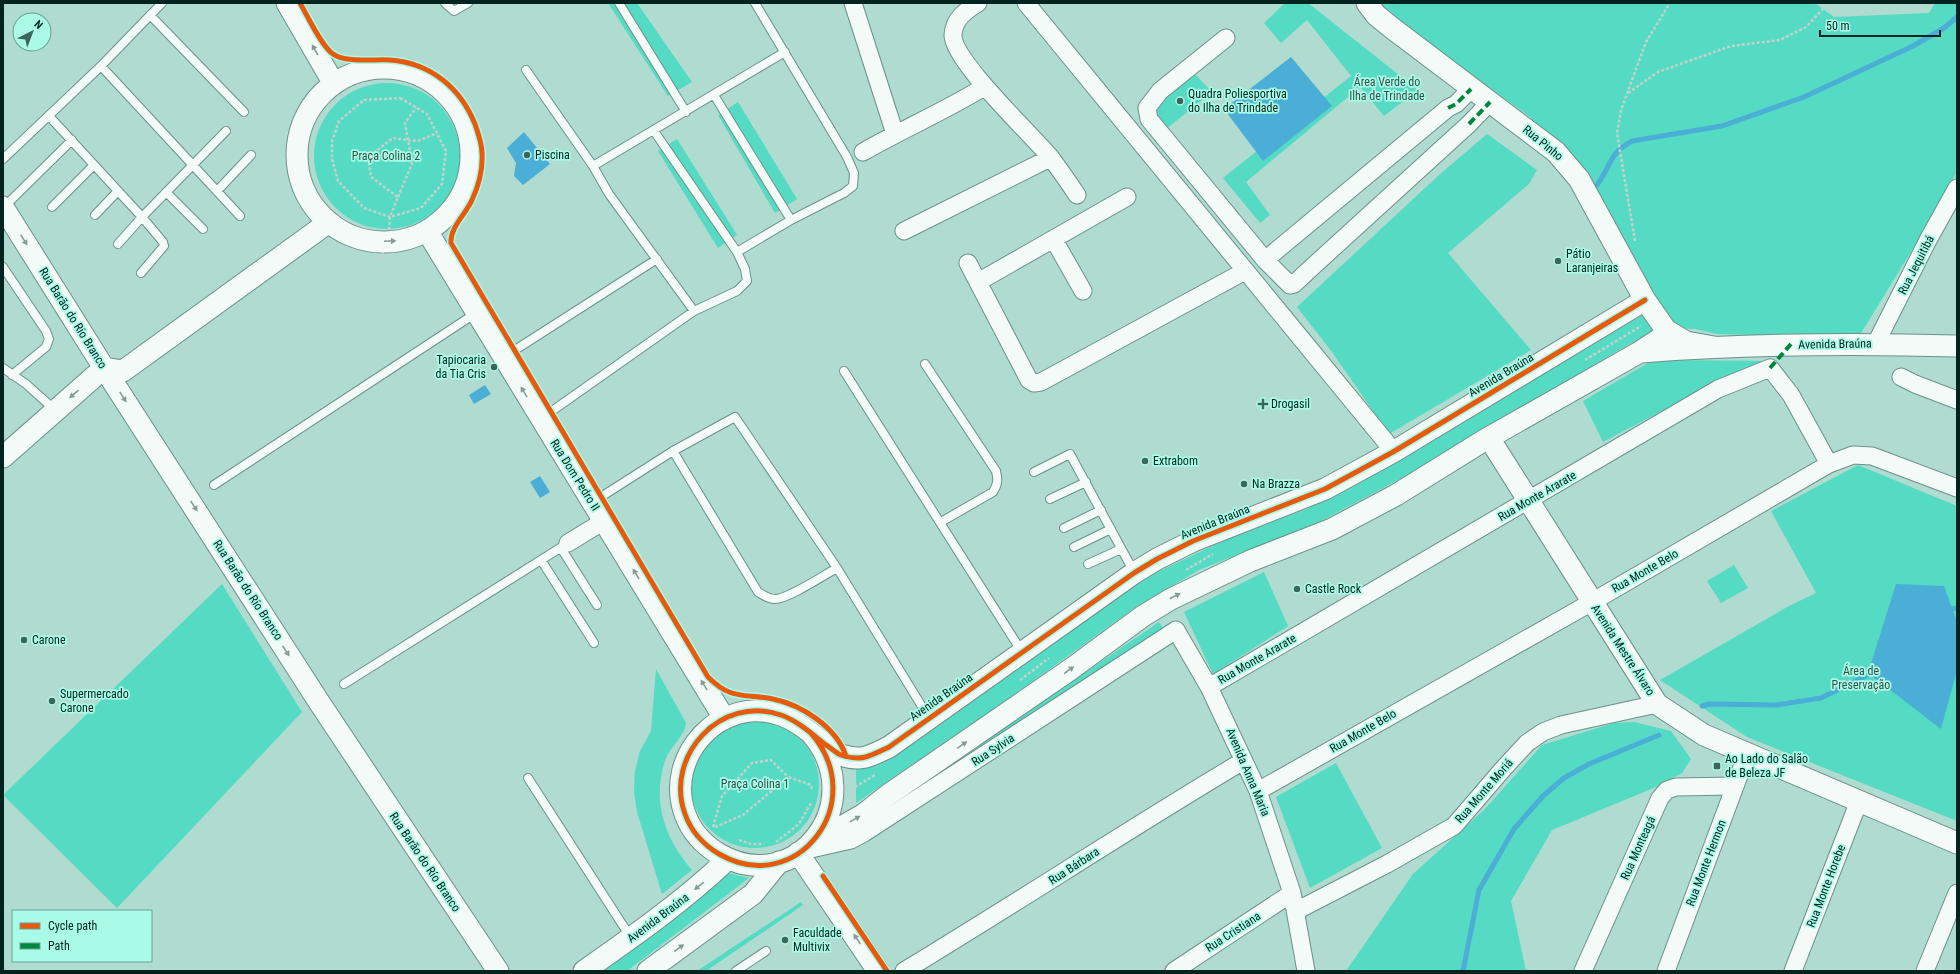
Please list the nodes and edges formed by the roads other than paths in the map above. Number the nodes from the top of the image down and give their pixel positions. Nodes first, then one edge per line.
1 (162, 3) edge
2 (288, 3) edge
3 (444, 3) edge
4 (468, 3) edge
5 (619, 3) edge
6 (755, 3) edge
7 (853, 3) edge
8 (978, 3) edge
9 (1026, 3) edge
10 (1367, 3) edge
11 (150, 15) junction
12 (1226, 38) dead end
13 (785, 52) junction
14 (101, 66) junction
15 (526, 70) dead end
16 (334, 84) junction
17 (984, 87) junction
18 (1471, 89) junction
19 (714, 95) junction
20 (1490, 102) junction
21 (244, 112) dead end
22 (686, 112) junction
23 (49, 116) junction
24 (226, 131) dead end
25 (654, 131) junction
26 (895, 134) junction
27 (72, 140) junction
28 (863, 152) dead end
29 (252, 155) dead end
30 (1050, 158) junction
31 (3, 159) edge
32 (94, 165) junction
33 (193, 165) junction
34 (593, 166) junction
35 (1957, 188) edge
36 (217, 191) junction
37 (118, 192) junction
38 (166, 192) junction
39 (1077, 195) dead end
40 (1127, 198) dead end
41 (3, 207) edge
42 (52, 207) dead end
43 (95, 215) dead end
44 (240, 216) dead end
45 (142, 217) junction
46 (792, 220) junction
47 (329, 222) junction
48 (203, 229) dead end
49 (427, 231) junction
50 (904, 231) dead end
51 (1054, 240) junction
52 (118, 244) dead end
53 (737, 252) junction
54 (657, 259) junction
55 (1265, 260) junction
56 (968, 263) dead end
57 (3, 267) edge
58 (1245, 270) junction
59 (140, 273) dead end
60 (978, 282) junction
61 (1083, 291) dead end
62 (1645, 300) junction
63 (694, 311) junction
64 (476, 312) junction
65 (1666, 330) junction
66 (1876, 343) junction
67 (1957, 346) edge
68 (1714, 347) junction
69 (1638, 352) junction
70 (503, 357) junction
71 (925, 364) dead end
72 (3, 368) edge
73 (104, 368) junction
74 (844, 371) dead end
75 (12, 375) junction
76 (1901, 376) dead end
77 (1957, 400) edge
78 (55, 410) junction
79 (541, 419) junction
80 (1489, 438) junction
81 (673, 451) junction
82 (1393, 452) junction
83 (3, 457) edge
84 (1829, 464) junction
85 (1034, 472) dead end
86 (1086, 482) junction
87 (214, 485) dead end
88 (1957, 488) edge
89 (1050, 499) dead end
90 (1530, 501) junction
91 (592, 502) junction
92 (1101, 510) junction
93 (604, 521) junction
94 (941, 522) junction
95 (1064, 528) dead end
96 (1110, 529) junction
97 (564, 545) junction
98 (1074, 547) dead end
99 (1121, 549) junction
100 (541, 560) junction
101 (1088, 564) dead end
102 (837, 568) junction
103 (1134, 573) junction
104 (1592, 602) junction
105 (596, 604) dead end
106 (1176, 630) joint
107 (594, 643) dead end
108 (1022, 652) junction
109 (344, 684) dead end
110 (1209, 687) junction
111 (1657, 704) junction
112 (724, 718) junction
113 (929, 718) junction
114 (810, 732) junction
115 (1747, 754) junction
116 (1244, 761) junction
117 (528, 778) dead end
118 (1735, 786) junction
119 (1258, 791) junction
120 (1859, 801) junction
121 (1957, 843) edge
122 (803, 850) junction
123 (776, 853) junction
124 (728, 859) junction
125 (1292, 893) junction
126 (1957, 893) edge
127 (1296, 911) junction
128 (631, 938) junction
129 (766, 951) dead end
130 (874, 968) edge
131 (498, 971) edge
132 (584, 971) edge
133 (648, 971) edge
134 (736, 971) edge
135 (904, 971) edge
136 (1174, 971) edge
137 (1306, 971) edge
138 (1583, 971) edge
139 (1666, 971) edge
140 (1793, 971) edge
141 (1925, 971) edge

1 - 11 lane
16 -> 2 street
3 - 4 lane
5 - 22 lane
6 - 13 lane
7 - 26 street
8 - 17 street
9 - 58 street
10 - 18 street, Rua Pinho
11 - 14 lane
11 - 21 lane
12 - 55 street
13 - 19 lane
13 - 46 lane
14 - 23 lane
14 - 33 lane
15 - 34 lane
16 - 47 street
16 - 49 street
17 - 26 street
17 - 30 street
18 - 20 street, Rua Pinho
18 - 55 street
19 - 22 lane
19 - 46 lane
20 - 55 street
20 - 62 street, Rua Pinho
22 - 25 lane
23 - 27 lane
23 - 31 lane
24 - 33 lane
25 - 34 lane
25 - 53 lane
26 - 28 street
27 - 32 lane
27 - 41 lane
29 - 36 lane
30 - 39 street
30 - 50 street
32 - 37 lane
32 - 42 lane
33 - 36 lane
33 - 38 lane
34 - 54 lane
35 - 66 street, Rua Jequitibá
36 - 44 lane
37 - 43 lane
37 - 45 lane
38 - 45 lane
38 - 48 lane
40 - 51 street
41 -> 73 street, Rua Barão do Río Branco
45 - 52 lane
45 - 59 lane
46 - 53 lane
47 -> 49 street
47 - 73 street
49 - 64 street, Rua Dom Pedro II
51 - 60 street
51 - 61 street
53 - 63 lane
54 - 63 lane
54 - 70 lane
56 - 60 street
57 - 75 lane
58 - 60 street
58 - 82 street
62 - 65 street, Rua Pinho
62 - 82 street, Avenida Braúna
63 - 79 lane
64 - 70 street, Rua Dom Pedro II
64 - 87 lane
65 - 68 street, Avenida Braúna
65 - 69 street
66 - 67 street, Avenida Braúna
66 - 68 street, Avenida Braúna
68 - 69 street, Avenida Braúna
69 - 80 street, Avenida Braúna
79 -> 70 street, Rua Dom Pedro II
71 - 94 lane
72 - 75 lane
73 -> 78 street
73 -> 131 street, Rua Barão do Río Branco
74 - 94 lane
75 - 78 lane
76 - 77 street
78 - 83 street
79 - 91 street, Rua Dom Pedro II
80 - 90 street, Avenida Mestre Álvaro
122 -> 80 street, Avenida Braúna
81 - 91 lane
81 - 102 lane
81 - 102 lane
82 - 103 street, Avenida Braúna
84 - 88 street, Rua Monte Belo
84 - 90 street, Rua Monte Ararate
84 - 104 street, Rua Monte Belo
85 - 86 lane
86 - 89 lane
86 - 92 lane
90 - 104 street, Avenida Mestre Álvaro
90 - 110 street, Rua Monte Ararate
91 - 93 street, Rua Dom Pedro II
92 - 95 lane
92 - 96 lane
93 - 97 street
112 -> 93 street, Rua Dom Pedro II
94 - 108 lane
96 - 98 lane
96 - 99 lane
97 - 100 lane
97 - 105 lane
99 - 101 lane
99 - 103 lane
100 - 107 lane
100 - 109 lane
102 - 113 lane
103 - 108 street, Avenida Braúna
104 - 111 street, Avenida Mestre Álvaro
104 - 119 street, Rua Monte Belo
106 - 110 street, Avenida Anna Maria
106 - 122 street, Rua Sylvia
108 - 113 street, Avenida Braúna
110 - 116 street, Avenida Anna Maria
111 - 115 street, Avenida Mestre Álvaro
111 - 127 street, Rua Monte Moriá
112 - 114 street
112 - 124 street
113 - 114 street, Avenida Braúna
114 - 122 street
115 - 118 street, Rua Monte Hermon
115 - 120 street, Avenida Mestre Álvaro
116 - 119 street, Avenida Anna Maria
116 - 135 street, Rua Bárbara
117 - 128 lane
118 - 138 street, Rua Monteagá
118 - 139 street, Rua Monte Hermon
119 - 125 street, Avenida Anna Maria
120 - 121 street, Avenida Mestre Álvaro
120 - 140 street, Rua Monte Horebe
122 - 123 street, Avenida Braúna
130 -> 122 street
123 - 124 street
133 -> 123 street
124 -> 128 street, Avenida Braúna
125 - 127 street, Avenida Anna Maria
125 - 136 street, Rua Cristiana
126 - 141 street
127 - 137 street, Avenida Anna Maria
128 - 132 street, Avenida Braúna
129 - 134 lane

